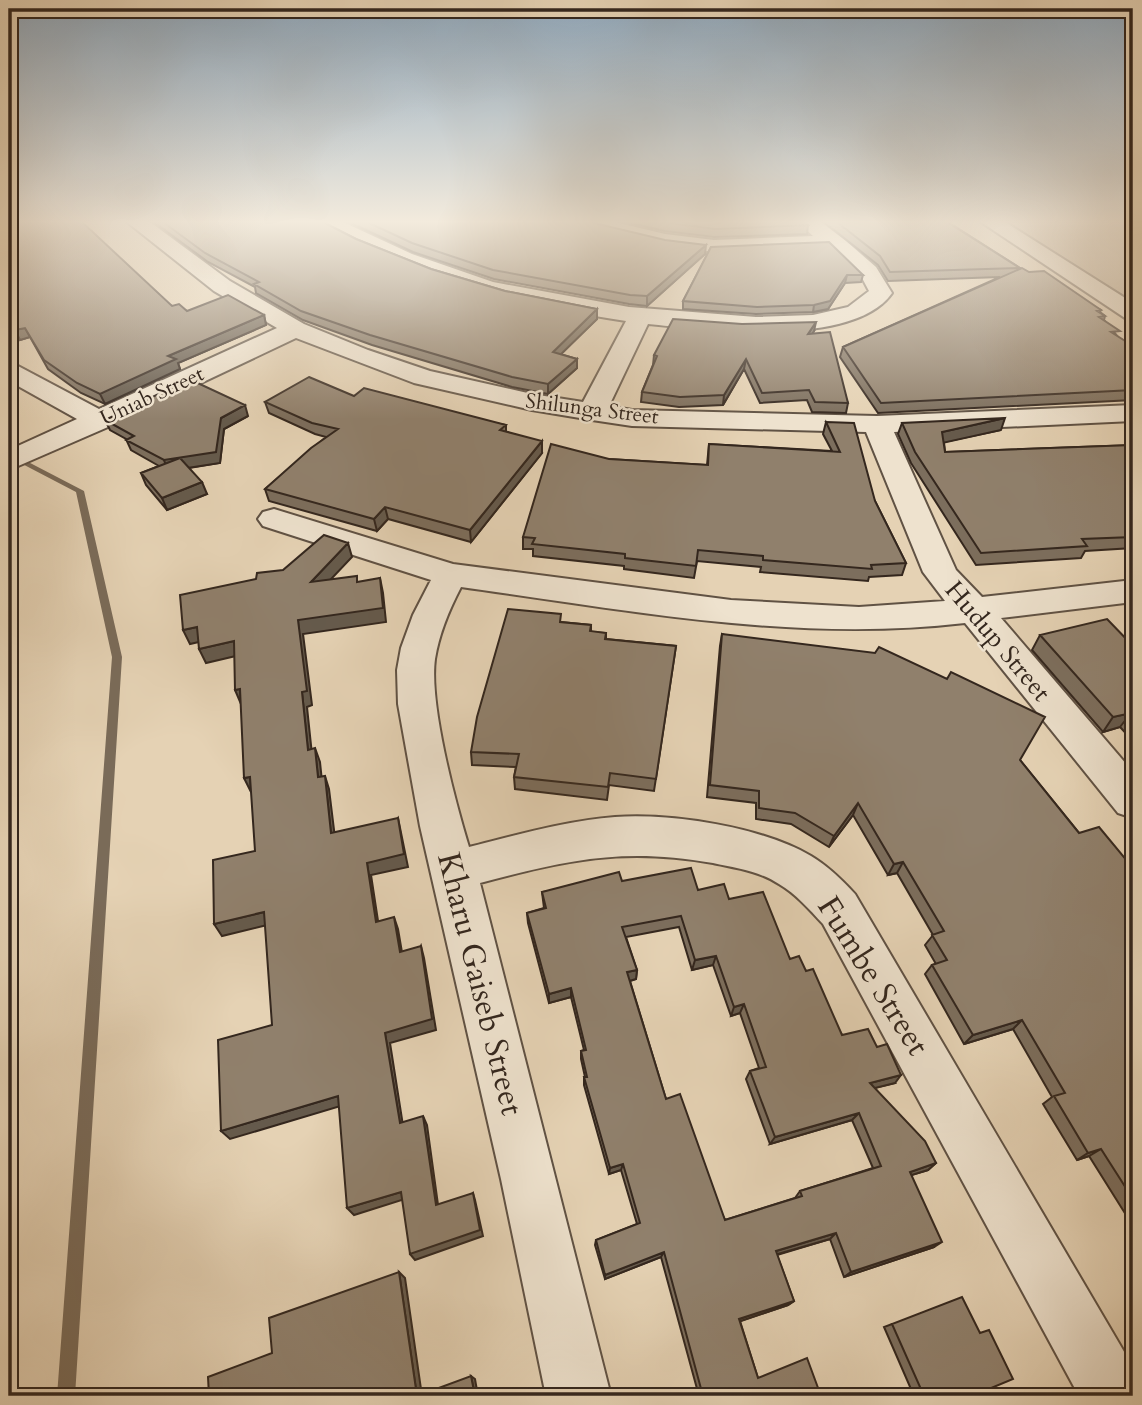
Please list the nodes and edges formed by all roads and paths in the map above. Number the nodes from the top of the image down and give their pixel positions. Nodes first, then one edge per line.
1 (225, 288) edge
2 (486, 288) edge
3 (879, 288) edge
4 (1093, 288) edge
5 (1133, 313) edge
6 (640, 316) junction
7 (295, 329) junction
8 (9, 371) edge
9 (593, 412) junction
10 (1133, 413) edge
11 (98, 421) junction
12 (877, 424) junction
13 (9, 461) edge
14 (274, 519) dead end
15 (451, 575) junction
16 (1133, 591) edge
17 (974, 610) junction
18 (1133, 802) edge
19 (454, 870) junction
20 (578, 1396) edge
21 (1114, 1396) edge

1 - 7 street, Shilunga Street
2 - 6 street
3 - 6 street
4 - 5 street
6 - 9 street
7 - 9 street, Shilunga Street
7 - 11 street, Uniab Street
8 - 11 street
9 - 12 street, Shilunga Street
10 - 12 street, Shilunga Street
11 - 13 street, Uniab Street
12 - 17 street, Hudup Street
14 - 15 street
15 - 17 street
15 - 19 street, Kharu Gaiseb Street
16 - 17 street
17 - 18 street, Hudup Street
19 - 20 street, Kharu Gaiseb Street
19 - 21 street, Fumbe Street

